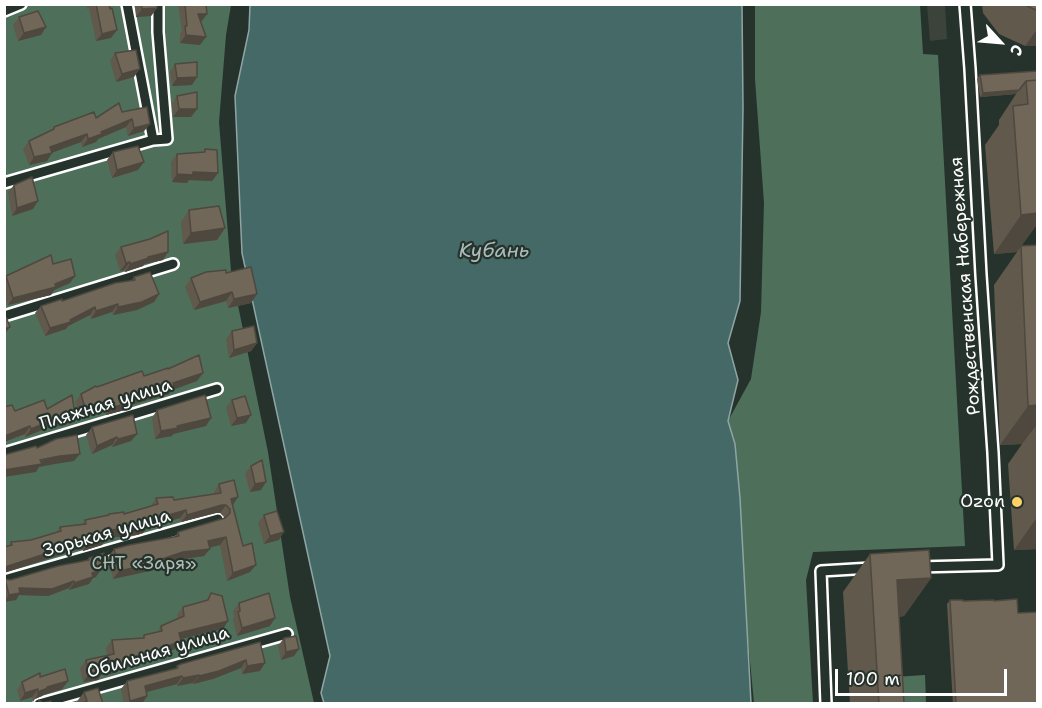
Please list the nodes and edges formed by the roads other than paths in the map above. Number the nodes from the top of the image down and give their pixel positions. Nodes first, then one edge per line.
1 (21, 4) edge
2 (127, 4) edge
3 (158, 4) edge
4 (965, 4) edge
5 (4, 11) edge
6 (153, 140) junction
7 (4, 183) edge
8 (173, 264) dead end
9 (4, 316) edge
10 (217, 389) dead end
11 (4, 453) edge
12 (218, 519) edge
13 (912, 567) edge
14 (882, 568) edge
15 (4, 580) edge
16 (287, 634) dead end
17 (39, 704) edge
18 (826, 704) edge

1 - 5 street
2 - 6 street
3 - 6 street
4 - 13 street, Рождественская Набережная
6 - 7 street
8 - 9 street
10 - 11 street, Пляжная улица
12 - 15 street, Зорькая улица
14 - 18 street
16 - 17 street, Обильная улица

